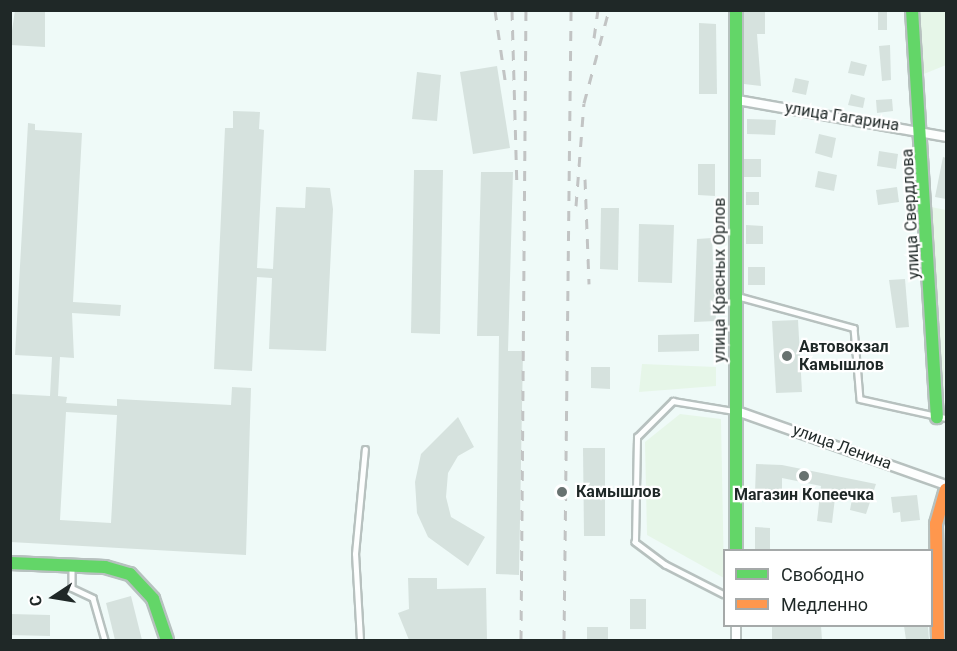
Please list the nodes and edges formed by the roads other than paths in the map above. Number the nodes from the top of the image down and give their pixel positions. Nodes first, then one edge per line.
1 (736, 10) edge
2 (912, 10) edge
3 (737, 100) junction
4 (922, 129) junction
5 (946, 136) edge
6 (737, 296) junction
7 (737, 411) junction
8 (942, 417) edge
9 (365, 449) dead end
10 (946, 485) edge
11 (946, 489) edge
12 (736, 549) edge
13 (10, 563) edge
14 (72, 565) junction
15 (723, 594) edge
16 (105, 640) edge
17 (167, 640) edge
18 (360, 640) edge
19 (938, 640) edge

1 - 3 street, улица Красных Орлов
2 - 4 street, улица Свердлова
3 - 4 street, улица Гагарина
3 - 6 street, улица Красных Орлов
4 - 5 street, улица Гагарина
4 - 8 street, улица Свердлова
6 - 7 street, улица Красных Орлов
6 - 8 lane
7 - 10 street, улица Ленина
7 - 12 street, улица Красных Орлов
7 - 15 lane
9 - 18 lane
11 - 19 street
13 - 14 street
14 - 16 lane
14 - 17 street

